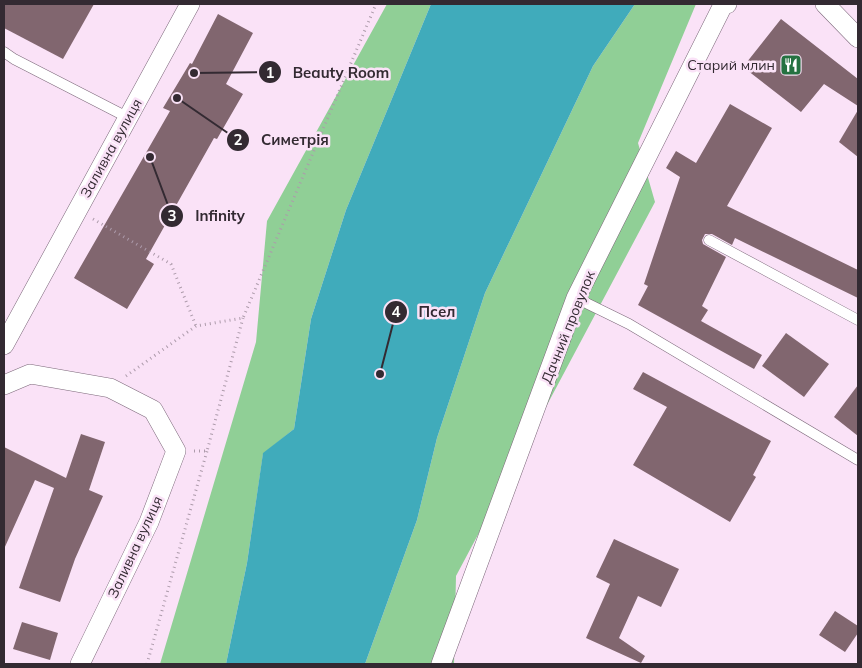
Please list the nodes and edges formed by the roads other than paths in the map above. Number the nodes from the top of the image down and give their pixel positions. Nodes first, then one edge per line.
1 (190, 4) edge
2 (727, 4) edge
3 (825, 4) edge
4 (858, 38) edge
5 (4, 52) edge
6 (127, 117) junction
7 (709, 240) dead end
8 (576, 298) junction
9 (858, 320) edge
10 (4, 345) edge
11 (4, 385) edge
12 (858, 460) edge
13 (80, 664) edge
14 (441, 664) edge

1 - 6 street, Заливна вулиця
2 - 8 street, Дачний провулок
3 - 4 street
5 - 6 lane
6 - 10 street, Заливна вулиця
7 - 9 lane
8 - 12 lane
8 - 14 street, Дачний провулок
11 - 13 street, Заливна вулиця

